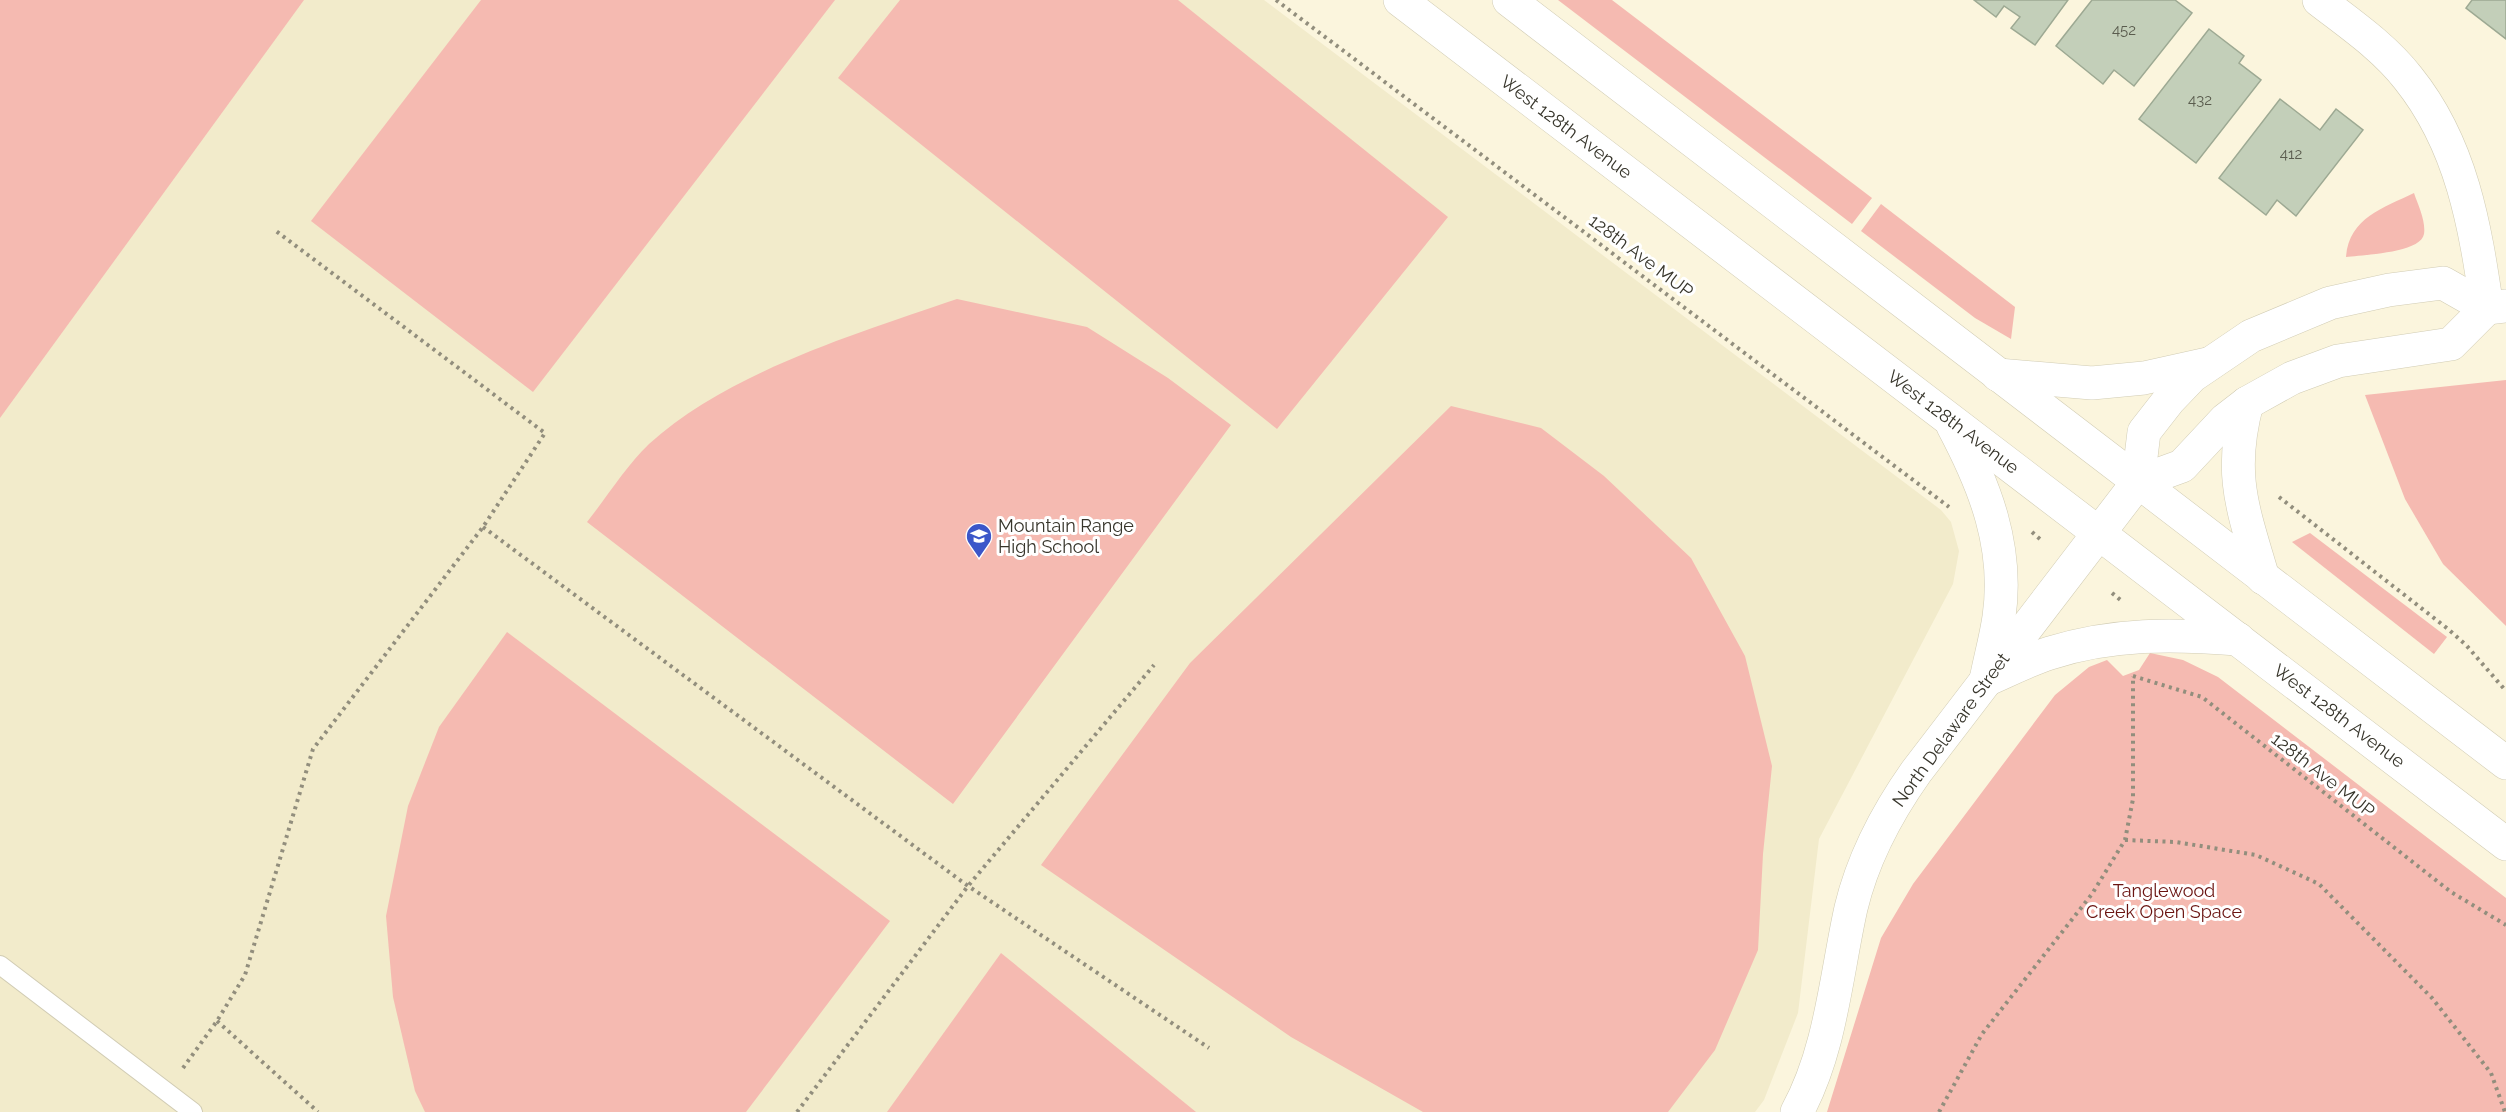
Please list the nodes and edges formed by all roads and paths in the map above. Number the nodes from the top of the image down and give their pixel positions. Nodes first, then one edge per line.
1 (1276, 0) edge
2 (1400, 0) edge
3 (1509, 0) edge
4 (2319, 0) edge
5 (276, 231) dead end
6 (2497, 307) edge
7 (2207, 364) junction
8 (1998, 375) junction
9 (2247, 403) junction
10 (1950, 419) junction
11 (2138, 482) junction
12 (2274, 490) dead end
13 (1951, 510) dead end
14 (483, 527) junction
15 (2100, 534) junction
16 (2264, 578) junction
17 (2238, 639) junction
18 (1154, 665) dead end
19 (2131, 670) dead end
20 (2133, 676) junction
21 (1986, 680) junction
22 (2506, 691) edge
23 (2506, 763) edge
24 (2125, 840) junction
25 (2506, 844) edge
26 (968, 886) junction
27 (2506, 925) edge
28 (0, 965) edge
29 (217, 1021) junction
30 (1209, 1048) dead end
31 (165, 1091) junction
32 (193, 1112) edge
33 (318, 1112) edge
34 (796, 1112) edge
35 (1797, 1112) edge
36 (1939, 1112) edge
37 (2505, 1112) edge

1 - 13 path, 128th Ave MUP
2 - 10 main road, West 128th Avenue
3 - 8 main road
4 - 6 main road
5 - 14 path
6 - 7 main road, North Delaware Street
6 - 9 main road
7 - 8 main road
7 - 11 main road, North Delaware Street
8 - 11 main road
9 - 11 main road
9 - 16 main road
10 - 15 main road, West 128th Avenue
10 - 21 main road
11 - 15 main road, North Delaware Street
11 - 16 main road
12 - 22 path
14 - 26 path
14 - 29 path
15 - 17 main road, West 128th Avenue
15 - 21 main road, North Delaware Street
16 - 23 main road
17 - 21 main road
17 - 25 main road, West 128th Avenue
18 - 26 path
19 - 20 path
20 - 24 path
20 - 27 path, 128th Ave MUP
21 - 35 main road, North Delaware Street
24 - 36 path
24 - 37 path
26 - 30 path
26 - 34 path
28 - 31 lane
29 - 31 path
29 - 33 path
31 - 32 lane

